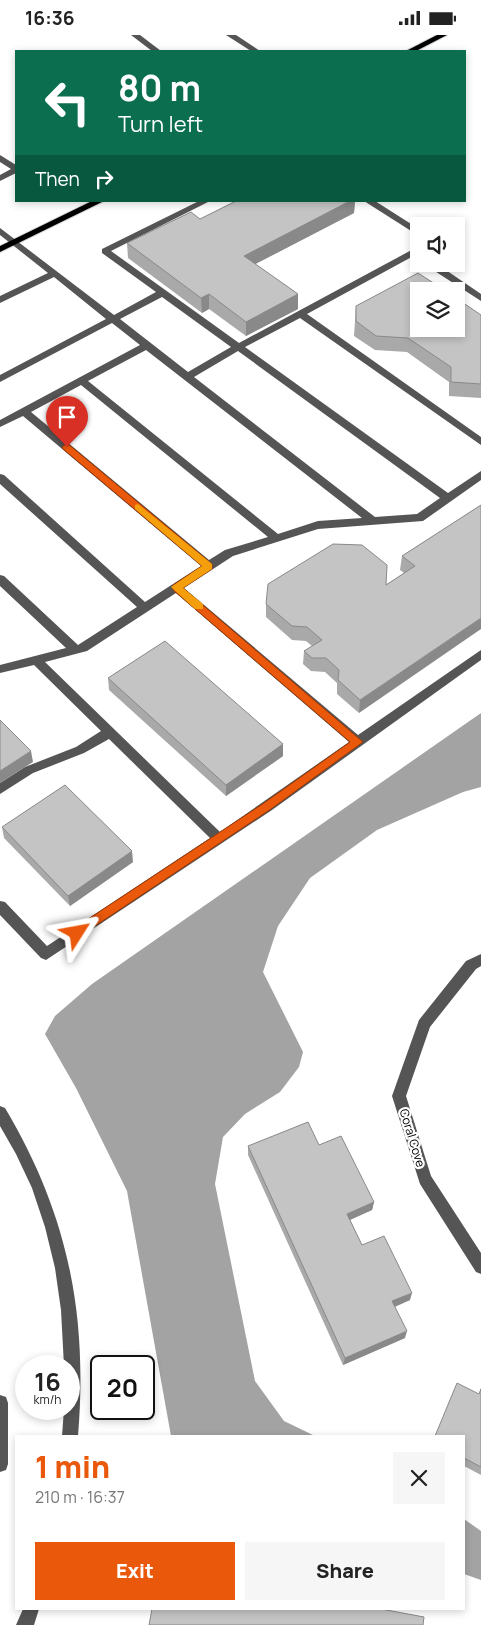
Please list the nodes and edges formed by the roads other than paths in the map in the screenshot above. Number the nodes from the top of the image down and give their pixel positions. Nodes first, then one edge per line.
1 (135, 35) edge
2 (230, 35) edge
3 (443, 35) edge
4 (156, 50) edge
5 (254, 50) edge
6 (412, 50) edge
7 (0, 158) edge
8 (15, 169) edge
9 (15, 170) edge
10 (0, 178) edge
11 (98, 202) edge
12 (204, 202) edge
13 (370, 202) edge
14 (410, 227) edge
15 (0, 231) edge
16 (15, 241) junction
17 (0, 249) edge
18 (410, 254) edge
19 (443, 272) edge
20 (53, 274) junction
21 (162, 293) junction
22 (481, 298) edge
23 (0, 300) edge
24 (300, 314) junction
25 (114, 319) junction
26 (147, 345) junction
27 (238, 347) junction
28 (188, 376) junction
29 (0, 379) edge
30 (81, 380) junction
31 (24, 411) junction
32 (0, 424) edge
33 (481, 442) edge
34 (481, 475) edge
35 (0, 478) edge
36 (448, 499) junction
37 (373, 521) junction
38 (276, 538) junction
39 (208, 566) junction
40 (0, 579) edge
41 (176, 587) junction
42 (145, 608) junction
43 (76, 650) junction
44 (481, 654) edge
45 (36, 660) junction
46 (0, 669) edge
47 (110, 732) junction
48 (358, 742) junction
49 (0, 789) edge
50 (219, 839) junction
51 (0, 906) edge
52 (481, 960) edge
53 (0, 1113) edge
54 (481, 1267) edge
55 (0, 1403) edge
56 (70, 1435) edge
57 (0, 1464) edge
58 (31, 1610) edge
59 (25, 1625) edge

1 - 4 street
2 - 5 street
3 - 6 main road
7 - 8 street
9 - 10 street
11 - 16 main road
12 - 21 street
13 - 14 street
15 - 16 street
16 - 17 main road
16 - 20 street
18 - 24 street
19 - 22 street
20 - 23 street
20 - 25 street
21 - 25 street
21 - 27 street
24 - 27 street
24 - 33 street
25 - 26 street
25 - 29 street
26 - 28 street
26 - 30 street
27 - 28 street
27 - 36 street
28 - 37 street
30 - 31 street
30 - 38 street
31 - 32 street
31 - 39 street
34 - 36 street
35 - 42 street
36 - 37 street
37 - 38 street
38 - 39 street
39 - 41 street
40 - 43 street
41 - 42 street
41 - 48 street
42 - 43 street
43 - 45 street
44 - 48 street
45 - 46 street
45 - 47 street
47 - 49 street
47 - 50 street
48 - 50 street
50 - 51 street
52 - 54 street, Coral Cove
53 - 56 street
55 - 57 street
58 - 59 street

